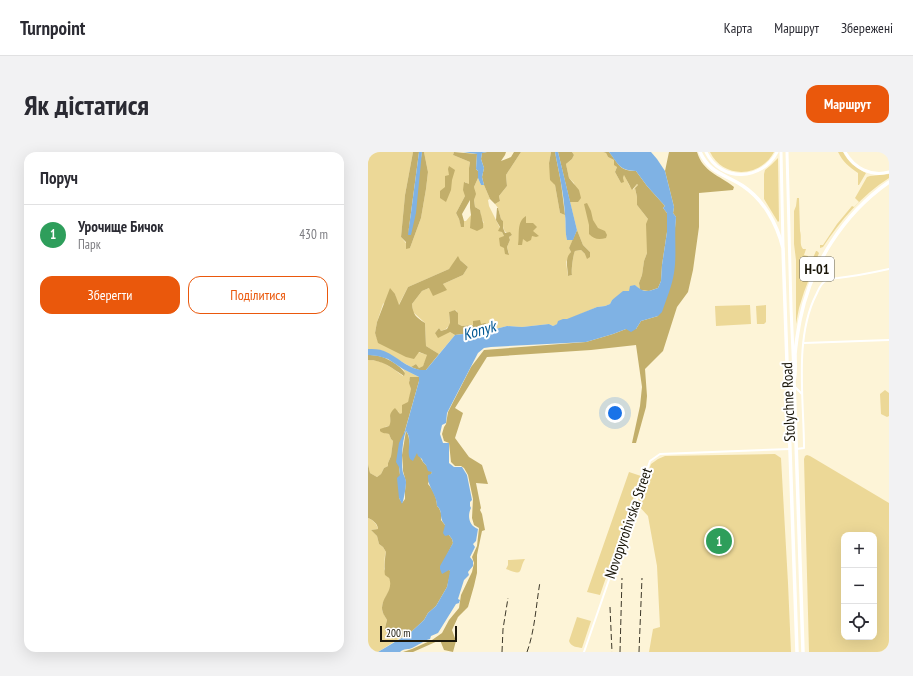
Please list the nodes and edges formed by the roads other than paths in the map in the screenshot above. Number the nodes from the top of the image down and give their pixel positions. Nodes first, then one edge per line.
1 (700, 152) edge
2 (706, 152) edge
3 (777, 152) edge
4 (781, 152) edge
5 (787, 152) edge
6 (845, 152) edge
7 (889, 172) edge
8 (889, 182) edge
9 (783, 248) junction
10 (889, 269) edge
11 (889, 340) edge
12 (804, 343) junction
13 (794, 381) junction
14 (794, 386) junction
15 (803, 395) junction
16 (790, 449) junction
17 (796, 449) junction
18 (584, 652) edge
19 (797, 652) edge
20 (803, 652) edge

1 - 9 highway
2 - 3 main road
4 - 9 main road, Stolychne Road
5 - 13 main road, Stolychne Road
6 - 7 main road
8 - 13 highway, Н-01
9 - 16 highway, Stolychne Road
10 - 12 street
11 - 12 street
12 - 15 street
13 - 14 highway, Stolychne Road
14 - 15 street
14 - 17 highway, Stolychne Road
15 - 17 street
16 - 18 street, Novopyrohivska Street
16 - 19 highway, Stolychne Road
17 - 20 highway, Stolychne Road

